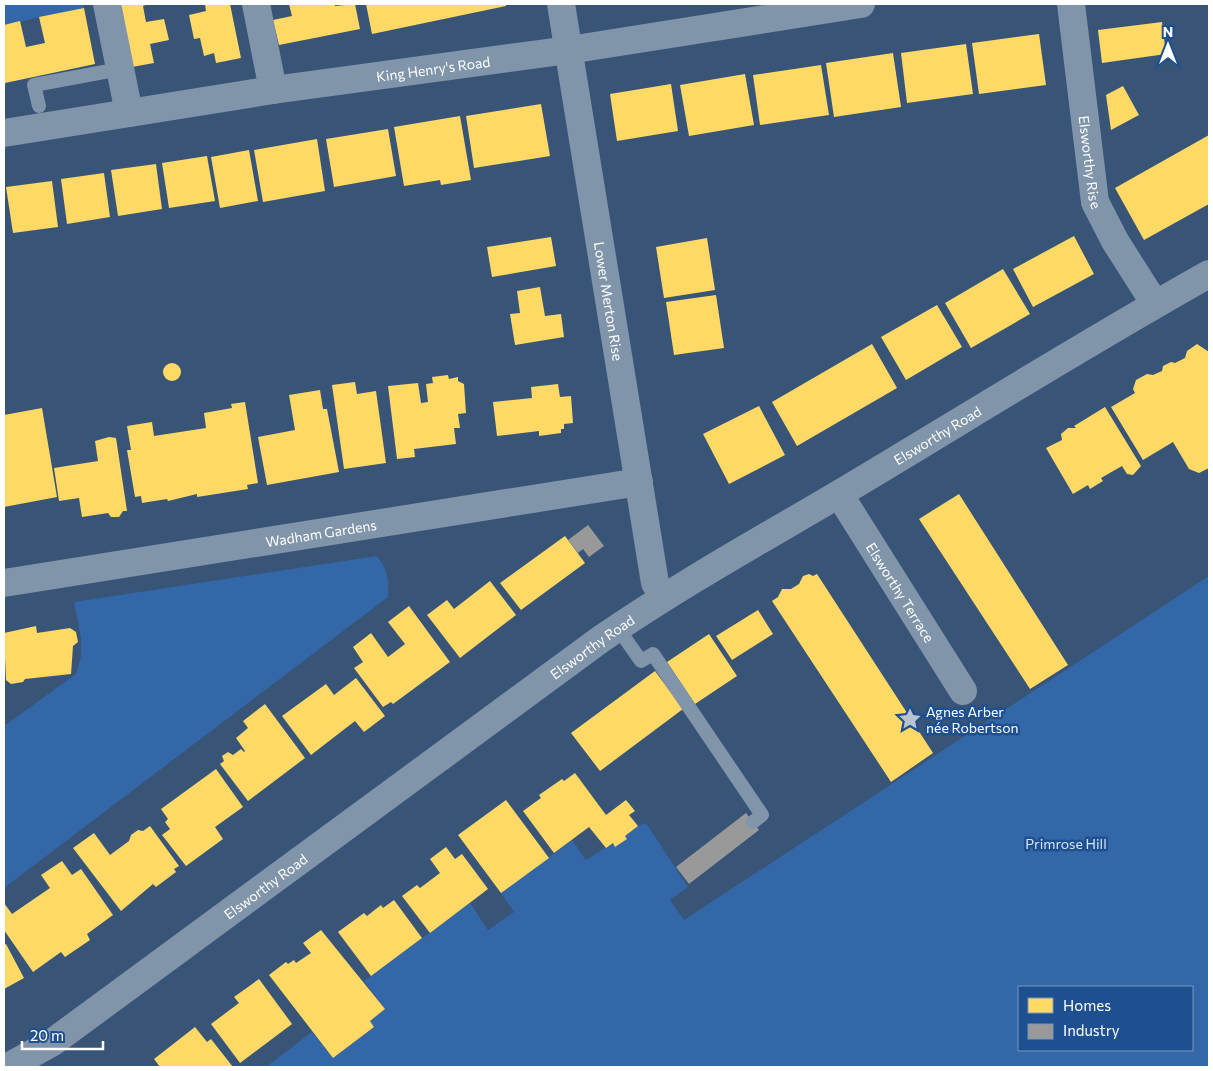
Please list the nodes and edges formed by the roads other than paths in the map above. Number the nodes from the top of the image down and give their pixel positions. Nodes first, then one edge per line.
1 (107, 4) edge
2 (256, 4) edge
3 (561, 4) edge
4 (861, 4) edge
5 (1072, 4) edge
6 (569, 50) junction
7 (120, 69) junction
8 (273, 90) junction
9 (39, 106) dead end
10 (129, 113) junction
11 (4, 133) edge
12 (1209, 274) edge
13 (1155, 304) junction
14 (639, 482) junction
15 (839, 494) junction
16 (4, 583) edge
17 (663, 596) junction
18 (617, 628) junction
19 (963, 691) dead end
20 (753, 822) dead end
21 (8, 1067) edge

1 - 7 street
2 - 8 street
3 - 6 street, Lower Merton Rise
4 - 6 street, King Henry's Road
5 - 13 street, Elsworthy Rise
6 - 8 street, King Henry's Road
6 - 14 street, Lower Merton Rise
7 - 9 lane
7 - 10 street
8 - 10 street, King Henry's Road
10 - 11 street, King Henry's Road
12 - 13 street, Elsworthy Road
13 - 15 street, Elsworthy Road
14 - 16 street, Wadham Gardens
14 - 17 street, Lower Merton Rise
15 - 17 street, Elsworthy Road
15 - 19 street, Elsworthy Terrace
17 - 18 street, Elsworthy Road
18 - 20 lane
18 - 21 street, Elsworthy Road

